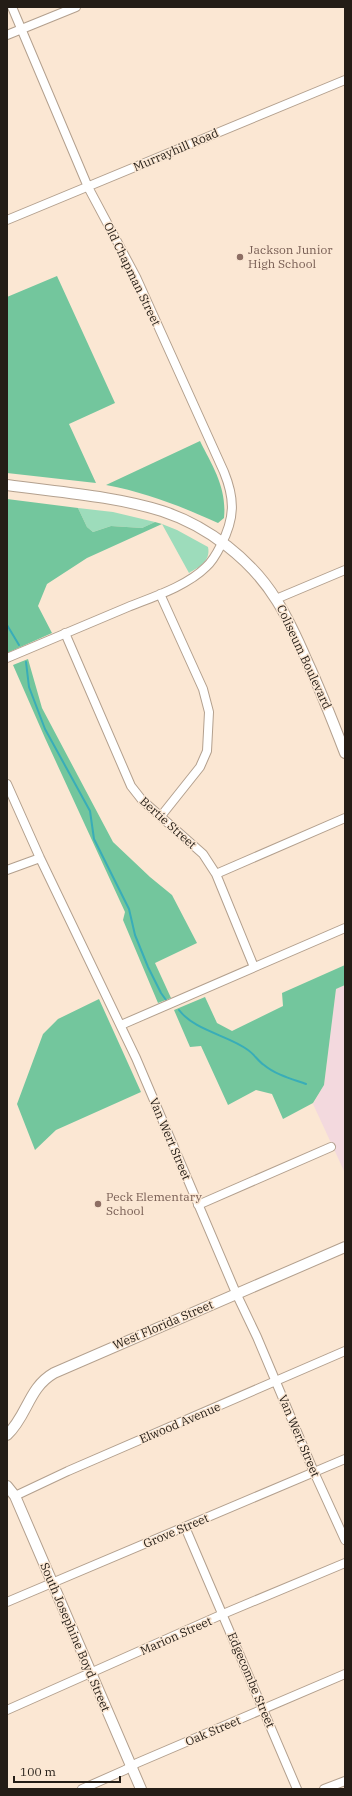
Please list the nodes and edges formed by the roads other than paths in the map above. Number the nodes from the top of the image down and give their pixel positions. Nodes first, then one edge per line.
1 (12, 7) edge
2 (76, 7) edge
3 (21, 30) junction
4 (7, 35) edge
5 (345, 80) edge
6 (88, 187) junction
7 (7, 220) edge
8 (7, 485) edge
9 (222, 543) junction
10 (345, 570) edge
11 (160, 594) junction
12 (276, 599) junction
13 (65, 633) junction
14 (7, 658) edge
15 (345, 753) edge
16 (7, 784) edge
17 (161, 816) junction
18 (345, 818) edge
19 (40, 858) junction
20 (7, 870) edge
21 (216, 874) junction
22 (345, 928) edge
23 (254, 967) junction
24 (121, 1025) junction
25 (331, 1147) dead end
26 (198, 1205) junction
27 (345, 1247) edge
28 (236, 1293) junction
29 (345, 1351) edge
30 (276, 1381) junction
31 (7, 1435) edge
32 (345, 1459) edge
33 (314, 1472) junction
34 (7, 1486) edge
35 (15, 1496) junction
36 (185, 1527) junction
37 (345, 1540) edge
38 (345, 1563) edge
39 (54, 1583) junction
40 (7, 1602) edge
41 (223, 1614) junction
42 (90, 1674) junction
43 (345, 1674) edge
44 (7, 1710) edge
45 (263, 1710) junction
46 (131, 1767) junction
47 (345, 1780) edge
48 (82, 1789) edge
49 (141, 1789) edge
50 (297, 1789) edge
51 (324, 1789) edge

1 - 3 street, Old Chapman Street
2 - 3 street
3 - 4 street
3 - 6 street, Old Chapman Street
5 - 6 street, Murrayhill Road
6 - 7 street, Murrayhill Road
6 - 9 street, Old Chapman Street
8 - 9 main road, Coliseum Boulevard
9 - 11 street, Old Chapman Street
9 - 12 main road, Coliseum Boulevard
10 - 12 street
11 - 13 street, Old Chapman Street
11 - 17 street
12 - 15 main road, Coliseum Boulevard
13 - 14 street, Old Chapman Street
13 - 17 street, Bertie Street
16 - 19 street, Van Wert Street
17 - 21 street, Bertie Street
18 - 21 street
19 - 20 street
19 - 24 street, Van Wert Street
21 - 23 street, Bertie Street
22 - 23 street
23 - 24 street
24 - 26 street, Van Wert Street
25 - 26 street
26 - 28 street, Van Wert Street
27 - 28 main road, West Florida Street
28 - 30 street, Van Wert Street
28 - 31 main road, West Florida Street
29 - 30 street, Elwood Avenue
30 - 33 street, Van Wert Street
30 - 35 street, Elwood Avenue
32 - 33 street, Grove Street
33 - 36 street, Grove Street
33 - 37 street, Van Wert Street
34 - 35 main road, South Josephine Boyd Street
35 - 39 main road, South Josephine Boyd Street
36 - 39 street, Grove Street
36 - 41 street, Edgecombe Street
38 - 41 street, Marion Street
39 - 40 street, Grove Street
39 - 42 main road, South Josephine Boyd Street
41 - 42 street, Marion Street
41 - 45 street, Edgecombe Street
42 - 44 street, Marion Street
42 - 46 main road, South Josephine Boyd Street
43 - 45 street, Oak Street
45 - 46 street, Oak Street
45 - 50 street, Edgecombe Street
46 - 48 street, Oak Street
46 - 49 main road, South Josephine Boyd Street
47 - 51 street

